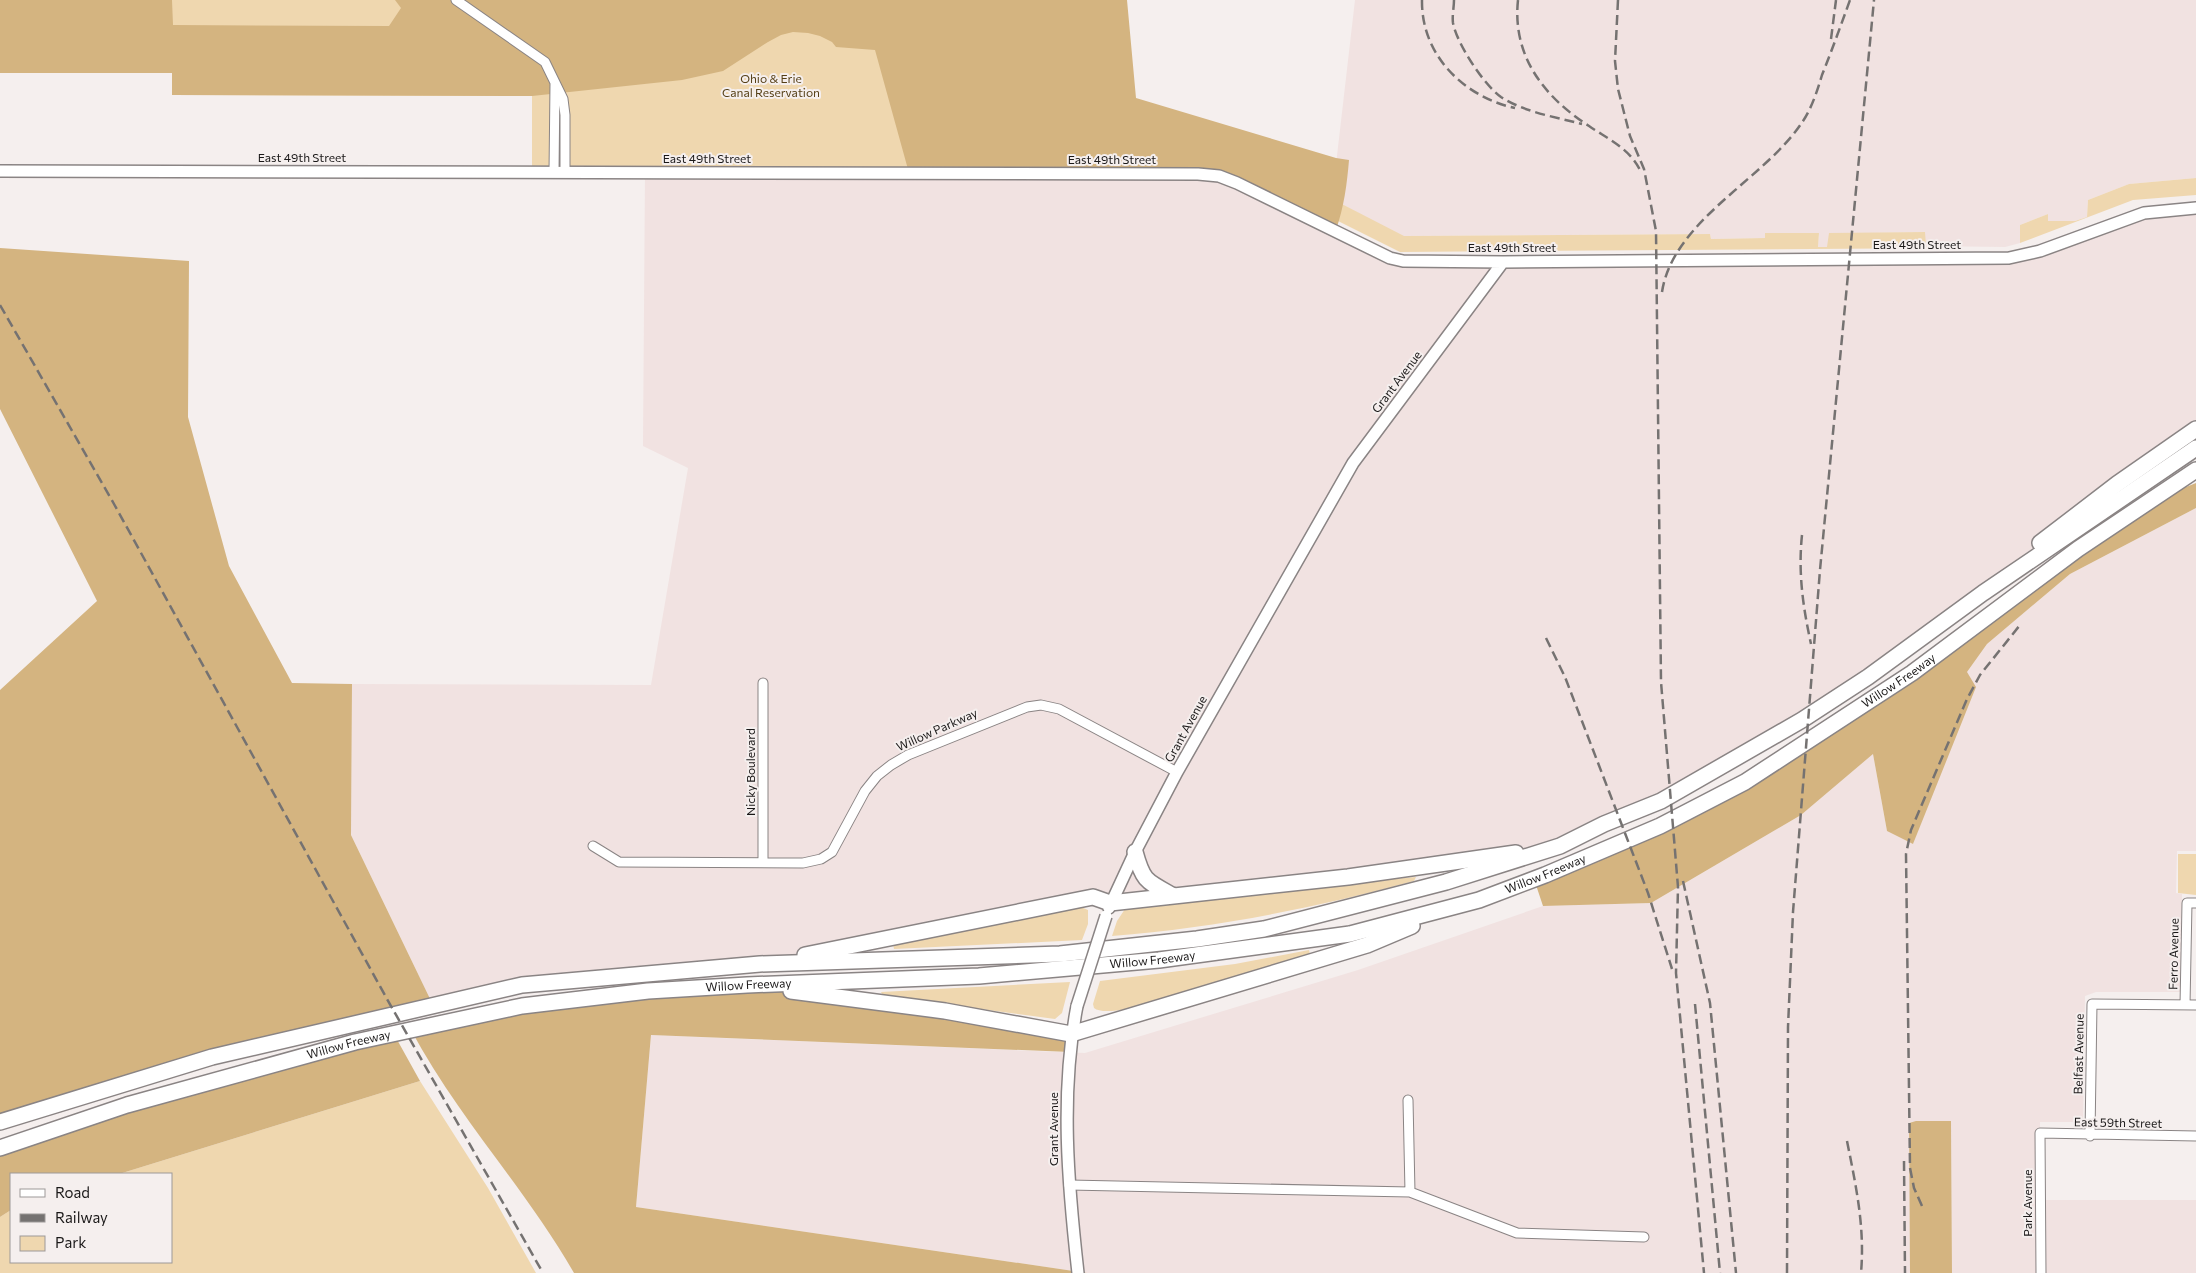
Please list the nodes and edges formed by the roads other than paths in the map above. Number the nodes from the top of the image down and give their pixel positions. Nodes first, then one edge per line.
1 (456, 0) edge
2 (0, 170) edge
3 (560, 172) junction
4 (2196, 208) edge
5 (1503, 262) junction
6 (2196, 429) edge
7 (2196, 448) edge
8 (2196, 470) edge
9 (2196, 483) edge
10 (2146, 503) junction
11 (1983, 592) junction
12 (763, 683) dead end
13 (1177, 772) junction
14 (593, 846) dead end
15 (1560, 846) junction
16 (1135, 852) junction
17 (763, 861) junction
18 (1172, 895) junction
19 (1479, 900) junction
20 (2191, 903) edge
21 (1108, 910) junction
22 (760, 964) junction
23 (747, 985) junction
24 (2185, 1005) junction
25 (2196, 1005) edge
26 (1071, 1034) junction
27 (1408, 1100) dead end
28 (0, 1122) edge
29 (2040, 1133) joint
30 (2090, 1136) junction
31 (2196, 1136) edge
32 (0, 1148) edge
33 (1069, 1185) junction
34 (1410, 1192) junction
35 (1644, 1237) dead end
36 (1078, 1273) edge
37 (2041, 1273) edge

1 - 3 street
2 - 3 street, East 49th Street
3 - 5 street, East 49th Street
4 - 5 street, East 49th Street
5 - 13 street, Grant Avenue
6 - 11 highway
7 - 11 highway, Willow Freeway
8 - 10 highway, Willow Freeway
9 - 10 highway
10 - 19 highway, Willow Freeway
11 - 15 highway, Willow Freeway
12 - 17 street, Nicky Boulevard
13 - 16 street, Grant Avenue
13 - 17 street, Willow Parkway
14 - 17 street, Willow Parkway
15 - 18 highway
15 - 22 highway, Willow Freeway
16 - 18 highway
16 - 21 street, Grant Avenue
18 - 21 highway
19 - 23 highway, Willow Freeway
19 - 26 highway
20 - 24 street, Ferro Avenue
21 - 22 highway
21 - 26 street, Grant Avenue, bridge
22 - 28 highway, Willow Freeway
23 - 26 highway
23 - 32 highway, Willow Freeway
24 - 25 street
24 - 30 street, Belfast Avenue
26 - 33 street, Grant Avenue
27 - 34 street
29 - 30 street, East 59th Street
29 - 37 street, Park Avenue
30 - 31 street, East 59th Street
33 - 34 street
33 - 36 street, Grant Avenue
34 - 35 street

